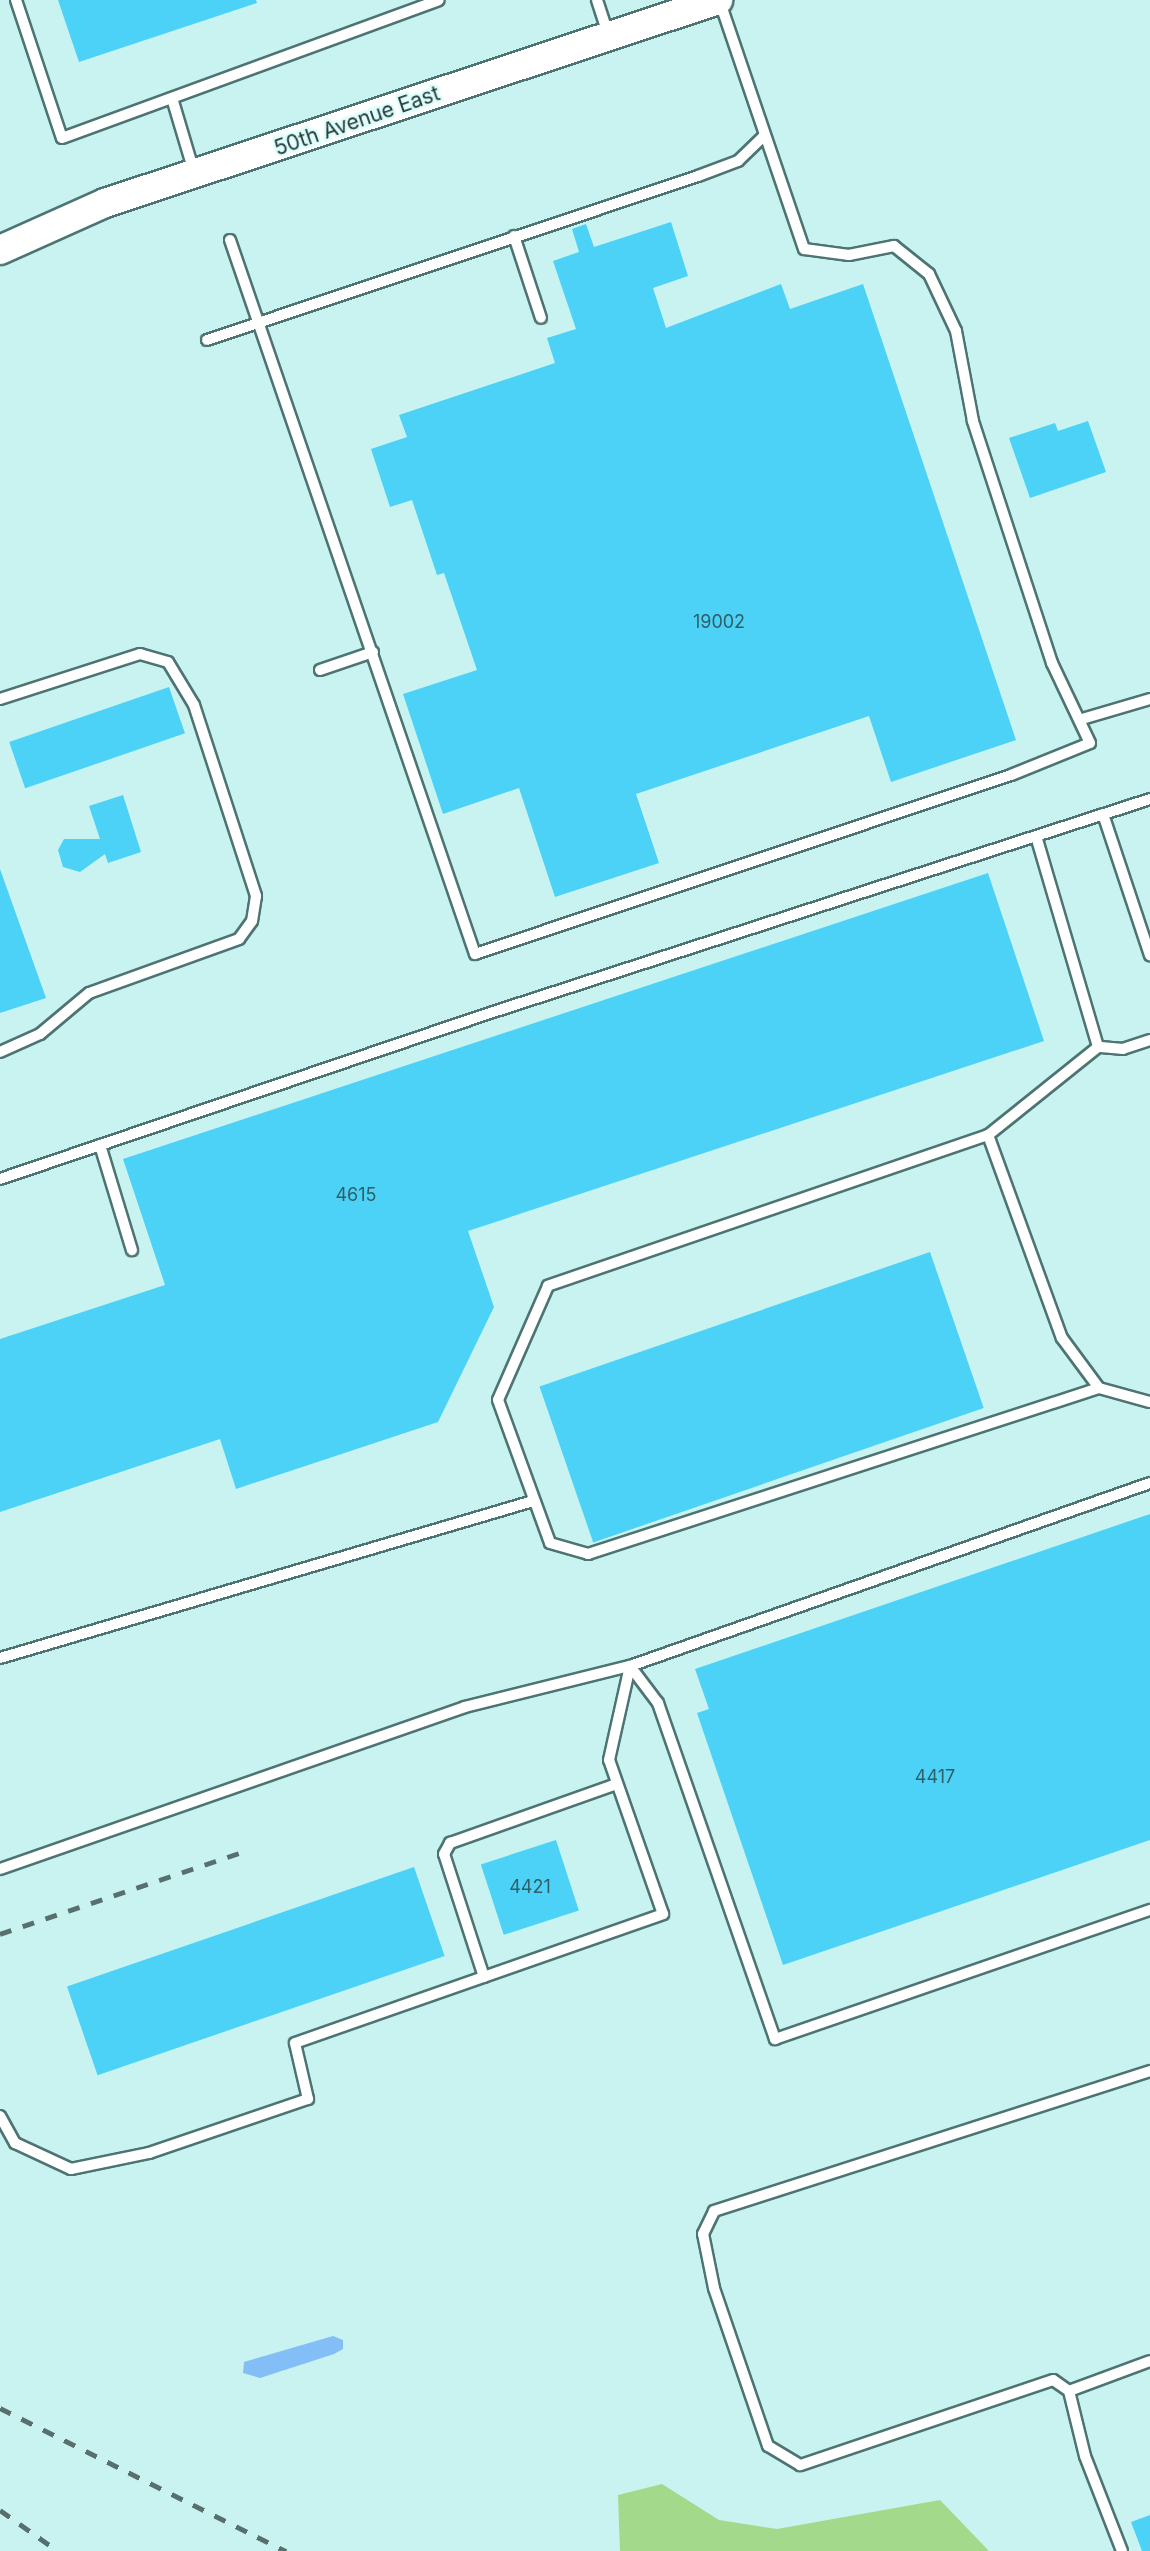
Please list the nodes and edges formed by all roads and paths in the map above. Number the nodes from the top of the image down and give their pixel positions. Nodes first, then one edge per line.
1 (16, 0) edge
2 (439, 0) edge
3 (597, 0) edge
4 (718, 0) edge
5 (609, 36) junction
6 (172, 98) junction
7 (764, 135) junction
8 (195, 175) junction
9 (514, 236) junction
10 (230, 240) dead end
11 (0, 250) edge
12 (541, 318) dead end
13 (260, 321) junction
14 (207, 340) dead end
15 (373, 652) junction
16 (320, 670) dead end
17 (0, 699) edge
18 (1150, 699) edge
19 (1082, 719) junction
20 (1150, 799) edge
21 (1103, 814) junction
22 (1036, 836) junction
23 (1150, 955) edge
24 (1150, 1040) edge
25 (1098, 1047) junction
26 (0, 1052) edge
27 (988, 1135) junction
28 (100, 1145) junction
29 (0, 1180) edge
30 (132, 1250) dead end
31 (1099, 1388) junction
32 (1150, 1402) edge
33 (1150, 1483) edge
34 (533, 1501) junction
35 (0, 1658) edge
36 (630, 1665) junction
37 (617, 1784) junction
38 (0, 1870) edge
39 (1150, 1910) edge
40 (484, 1977) junction
41 (1150, 2071) edge
42 (0, 2116) edge
43 (1150, 2361) edge
44 (1069, 2390) junction
45 (1122, 2551) edge

1 - 6 lane
2 - 6 lane
3 - 5 lane
4 - 5 street, 50th Avenue East
4 - 7 lane
5 - 8 street, 50th Avenue East
6 - 8 lane
7 - 9 lane
7 - 19 lane
8 - 11 street, 50th Avenue East
9 - 12 lane
9 - 13 lane
10 - 13 lane
13 - 14 lane
13 - 15 lane
15 - 16 lane
15 - 19 lane
17 - 26 lane
18 - 19 lane
20 - 21 lane
21 - 22 lane
21 - 23 lane
22 - 25 lane
22 - 28 lane
24 - 25 lane
25 - 27 lane
27 - 31 lane
27 - 34 lane
28 - 29 lane
28 - 30 lane
31 - 32 lane
31 - 34 lane
33 - 36 lane
34 - 35 lane
36 - 37 lane
36 - 38 lane
36 - 39 lane
37 - 40 lane
37 - 40 lane
40 - 42 lane
41 - 44 lane
43 - 44 lane
44 - 45 lane

